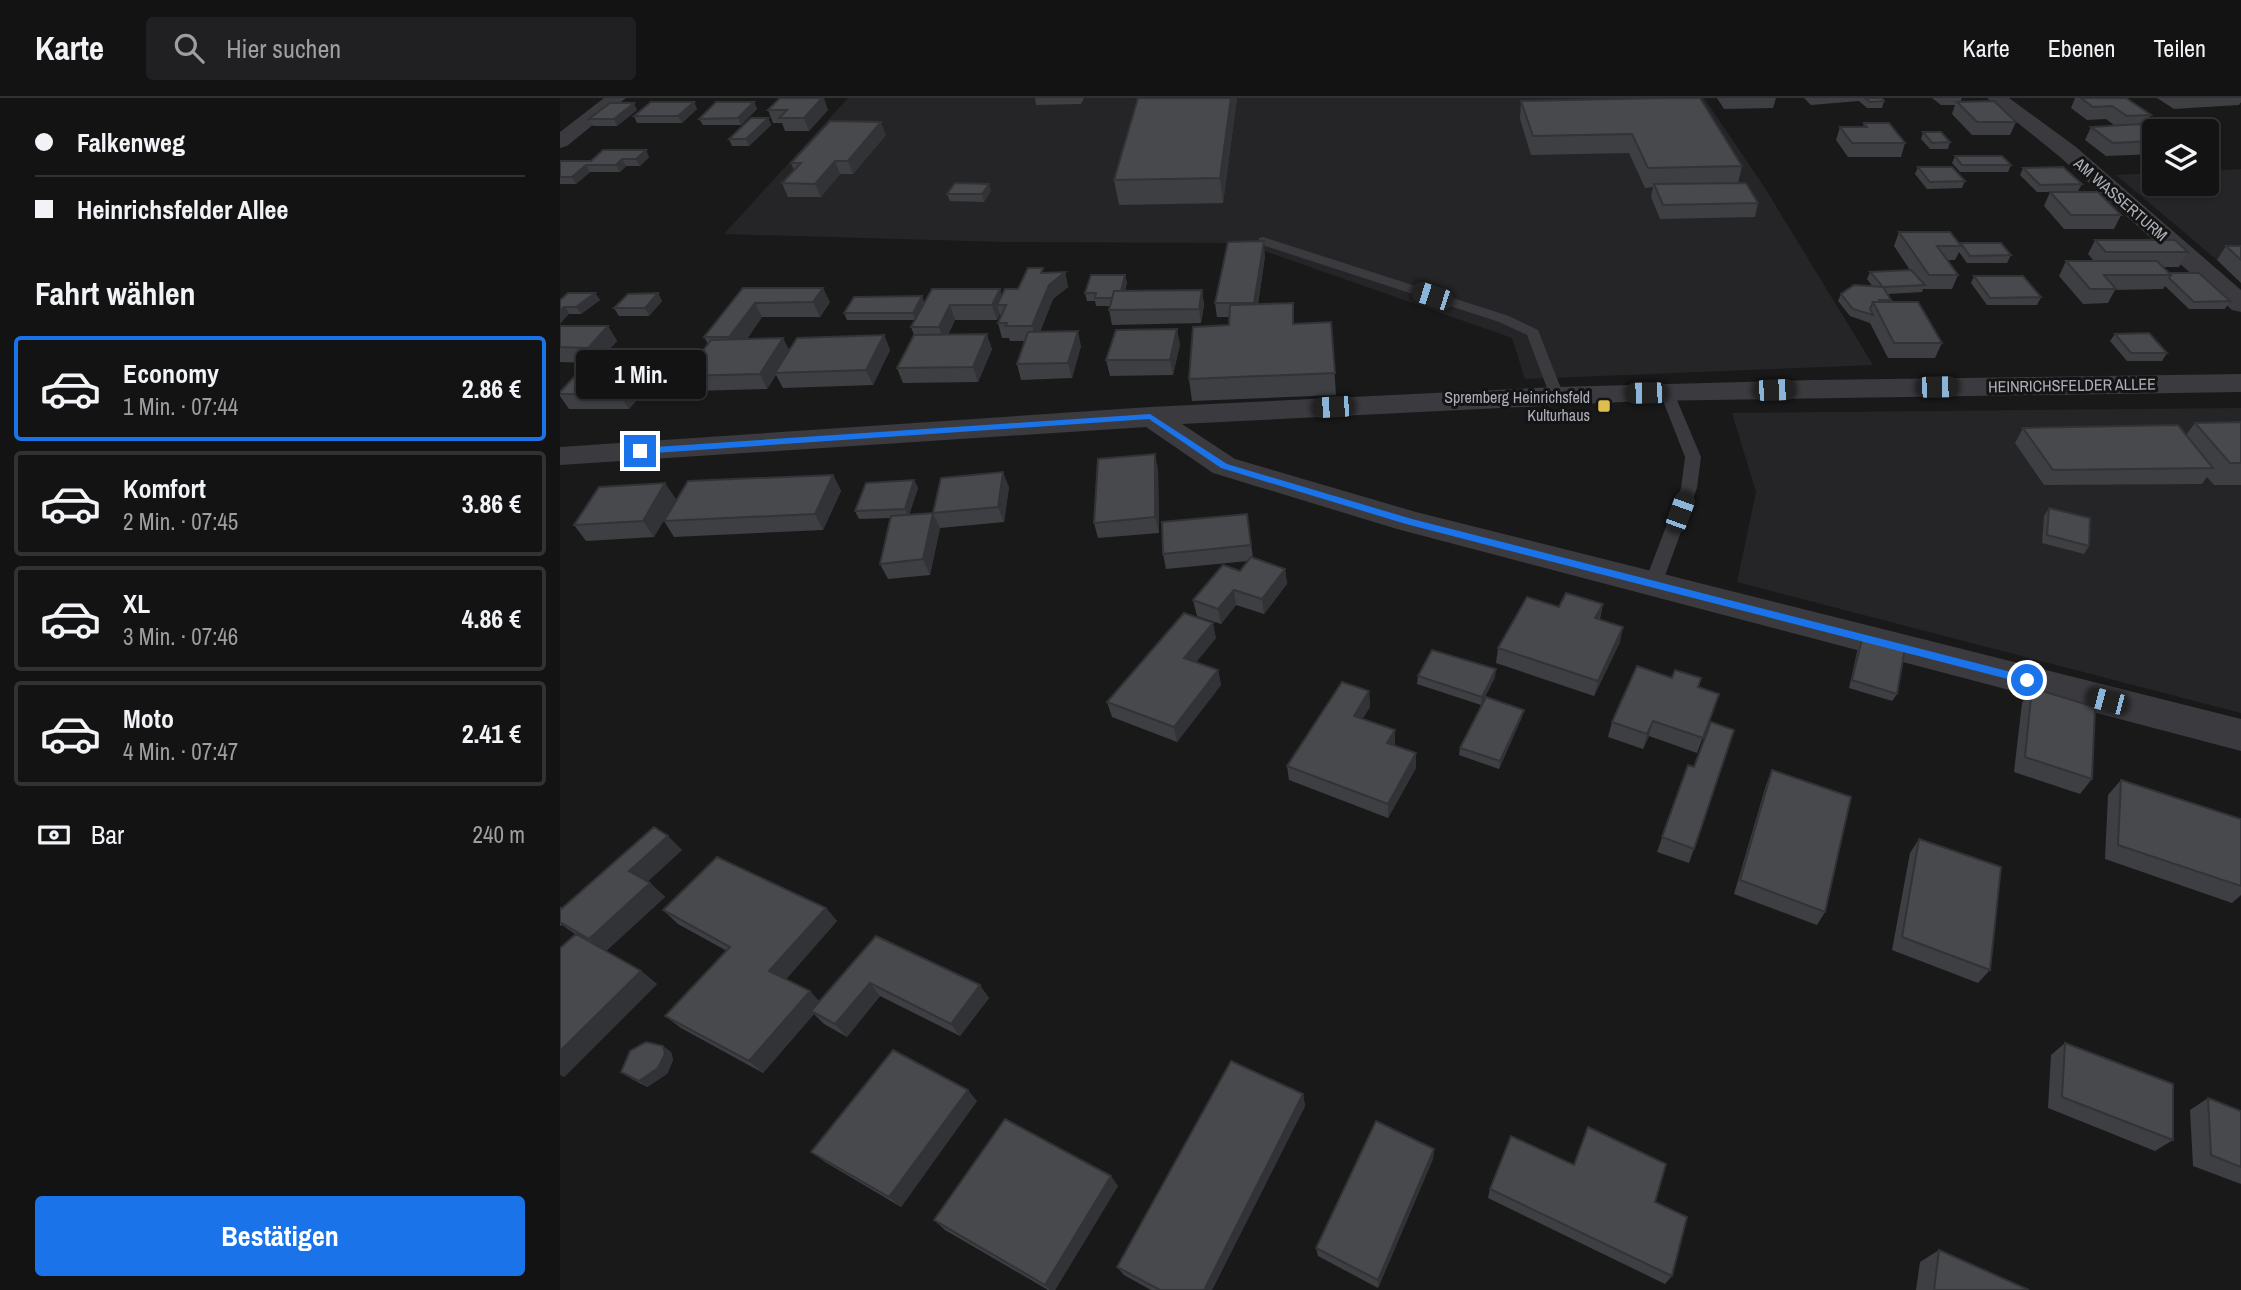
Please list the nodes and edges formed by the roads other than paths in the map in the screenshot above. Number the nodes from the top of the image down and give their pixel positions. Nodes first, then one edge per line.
1 (616, 98) edge
2 (1997, 98) edge
3 (560, 142) edge
4 (1263, 241) edge
5 (2241, 304) edge
6 (2241, 383) edge
7 (1667, 393) junction
8 (1557, 396) junction
9 (1150, 416) junction
10 (560, 456) edge
11 (1653, 584) junction
12 (2241, 735) edge

1 - 3 street
2 - 5 street, AM WASSERTURM
4 - 8 lane
6 - 7 street, HEINRICHSFELDER ALLEE
7 - 8 street, HEINRICHSFELDER ALLEE
7 - 11 lane
8 - 9 street, HEINRICHSFELDER ALLEE
9 - 10 street, HEINRICHSFELDER ALLEE
9 - 11 street
11 - 12 street

